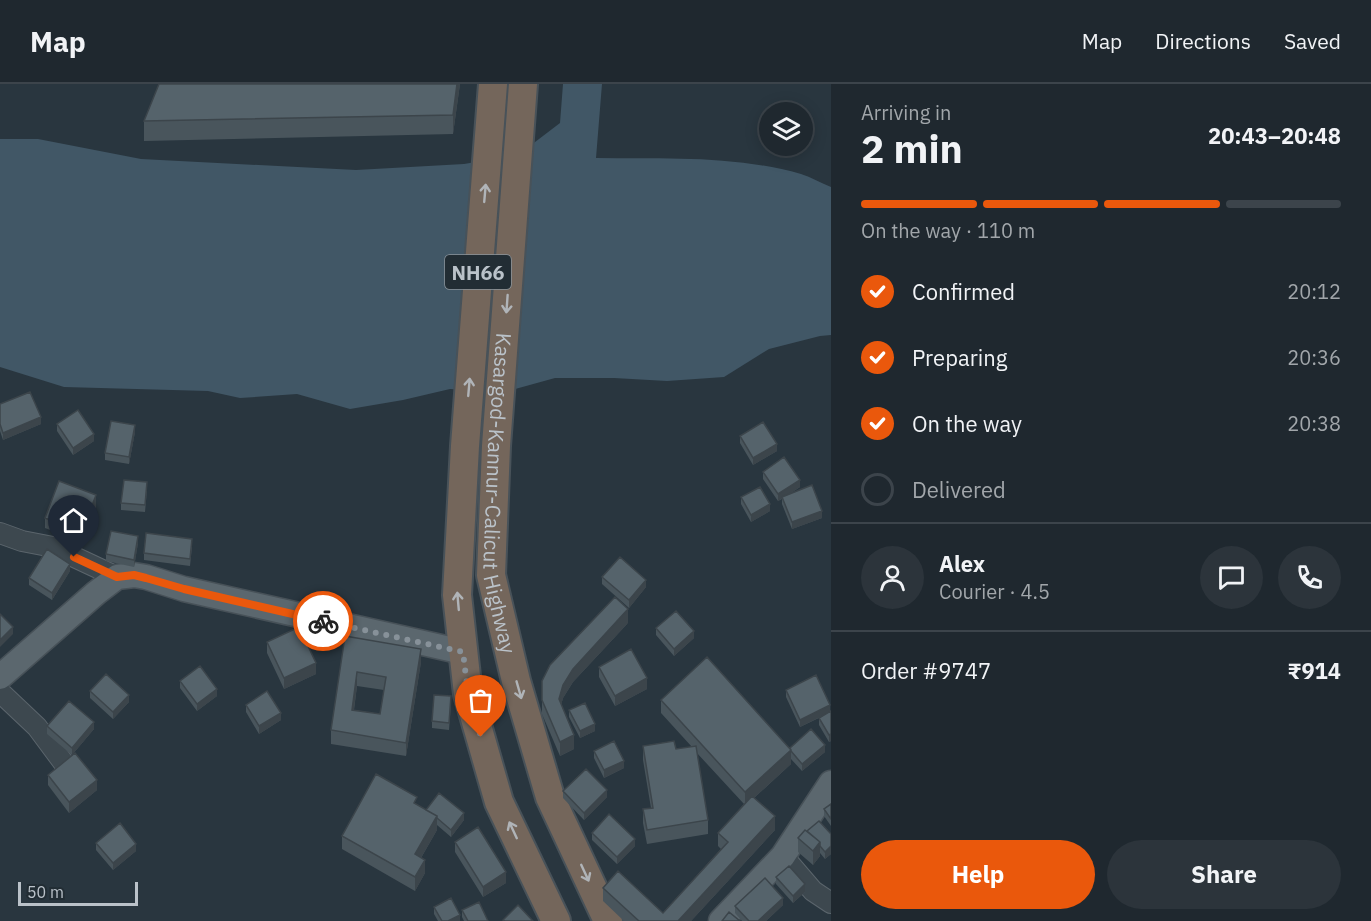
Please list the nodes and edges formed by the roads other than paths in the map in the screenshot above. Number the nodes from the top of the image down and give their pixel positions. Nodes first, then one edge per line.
1 (493, 91) edge
2 (522, 91) edge
3 (0, 533) edge
4 (117, 577) junction
5 (463, 652) junction
6 (0, 676) edge
7 (0, 692) edge
8 (63, 762) edge
9 (831, 783) edge
10 (783, 856) junction
11 (831, 903) edge
12 (556, 921) edge
13 (608, 921) edge
14 (721, 921) edge

5 -> 1 highway, Kasargod-Kannur-Calicut Highway / NH66
2 -> 13 highway, Kasargod-Kannur-Calicut Highway / NH66
3 - 4 street
4 - 5 main road
4 - 6 main road
12 -> 5 highway, Kasargod-Kannur-Calicut Highway / NH66
7 - 8 street
9 - 10 main road
10 - 11 street
10 - 14 main road

